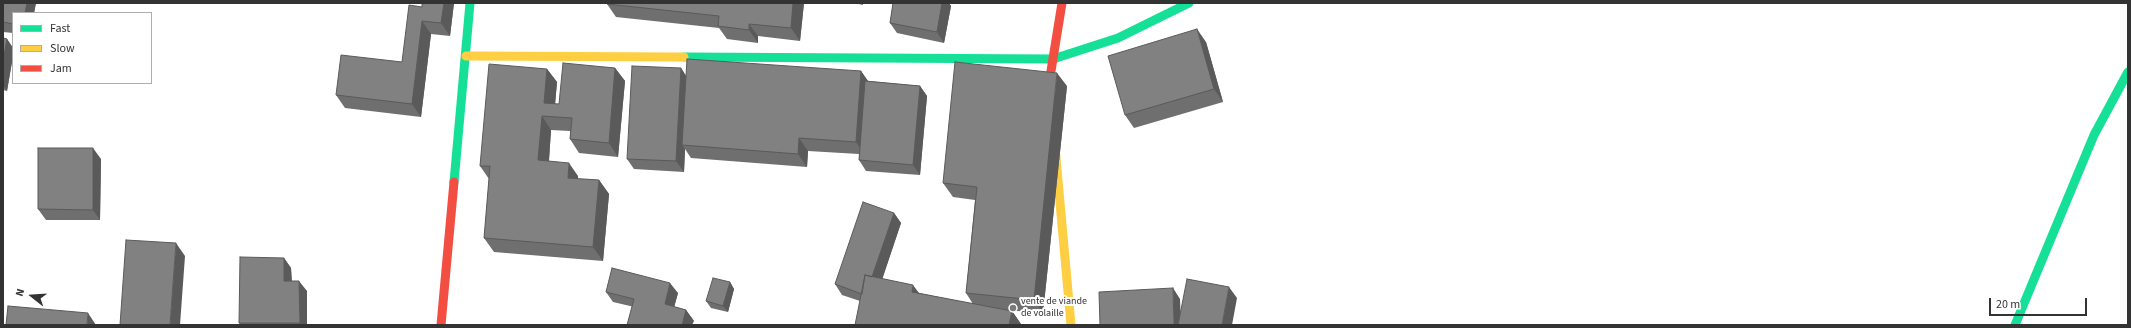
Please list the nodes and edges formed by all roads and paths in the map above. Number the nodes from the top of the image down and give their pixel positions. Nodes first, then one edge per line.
1 (470, 3) edge
2 (1062, 3) edge
3 (1188, 3) edge
4 (466, 56) junction
5 (1053, 59) junction
6 (2128, 72) edge
7 (1049, 80) edge
8 (1054, 136) edge
9 (441, 325) edge
10 (1071, 325) edge
11 (2015, 325) edge

1 - 4 street
2 - 5 street
3 - 5 street
4 - 5 street
4 - 9 street
5 - 7 street
6 - 11 street
8 - 10 street

